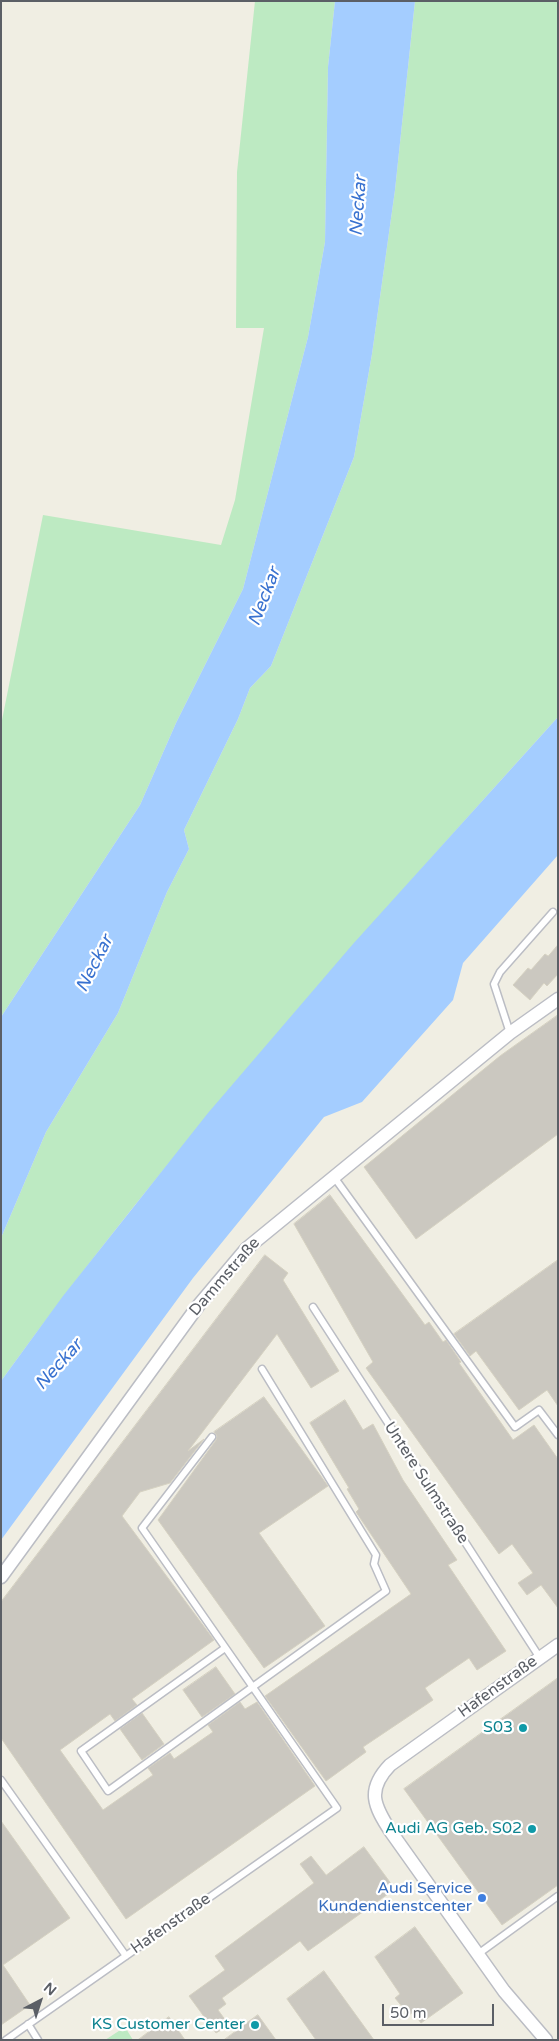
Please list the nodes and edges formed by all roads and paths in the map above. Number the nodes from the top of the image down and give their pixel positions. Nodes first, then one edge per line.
1 (553, 912) dead end
2 (558, 999) edge
3 (510, 1033) junction
4 (333, 1176) junction
5 (313, 1307) dead end
6 (262, 1369) dead end
7 (558, 1435) edge
8 (212, 1437) dead end
9 (1, 1577) edge
10 (558, 1645) edge
11 (225, 1648) junction
12 (540, 1658) junction
13 (254, 1688) junction
14 (1, 1780) edge
15 (558, 1896) edge
16 (478, 1954) junction
17 (126, 1956) junction
18 (28, 2024) junction
19 (6, 2040) edge
20 (38, 2040) edge
21 (546, 2040) edge

1 - 3 lane
2 - 3 street, Dammstraße
3 - 4 street, Dammstraße
4 - 7 lane
4 - 9 street, Dammstraße
5 - 12 lane, Untere Sulmstraße
6 - 13 lane
8 - 11 lane
10 - 12 street, Hafenstraße
11 - 13 lane
11 - 13 lane
12 - 16 street, Hafenstraße
13 - 17 lane, Hafenstraße
14 - 17 lane
15 - 16 lane
16 - 21 street, Hafenstraße
17 - 18 lane, Hafenstraße
18 - 19 lane, Hafenstraße
18 - 20 lane

